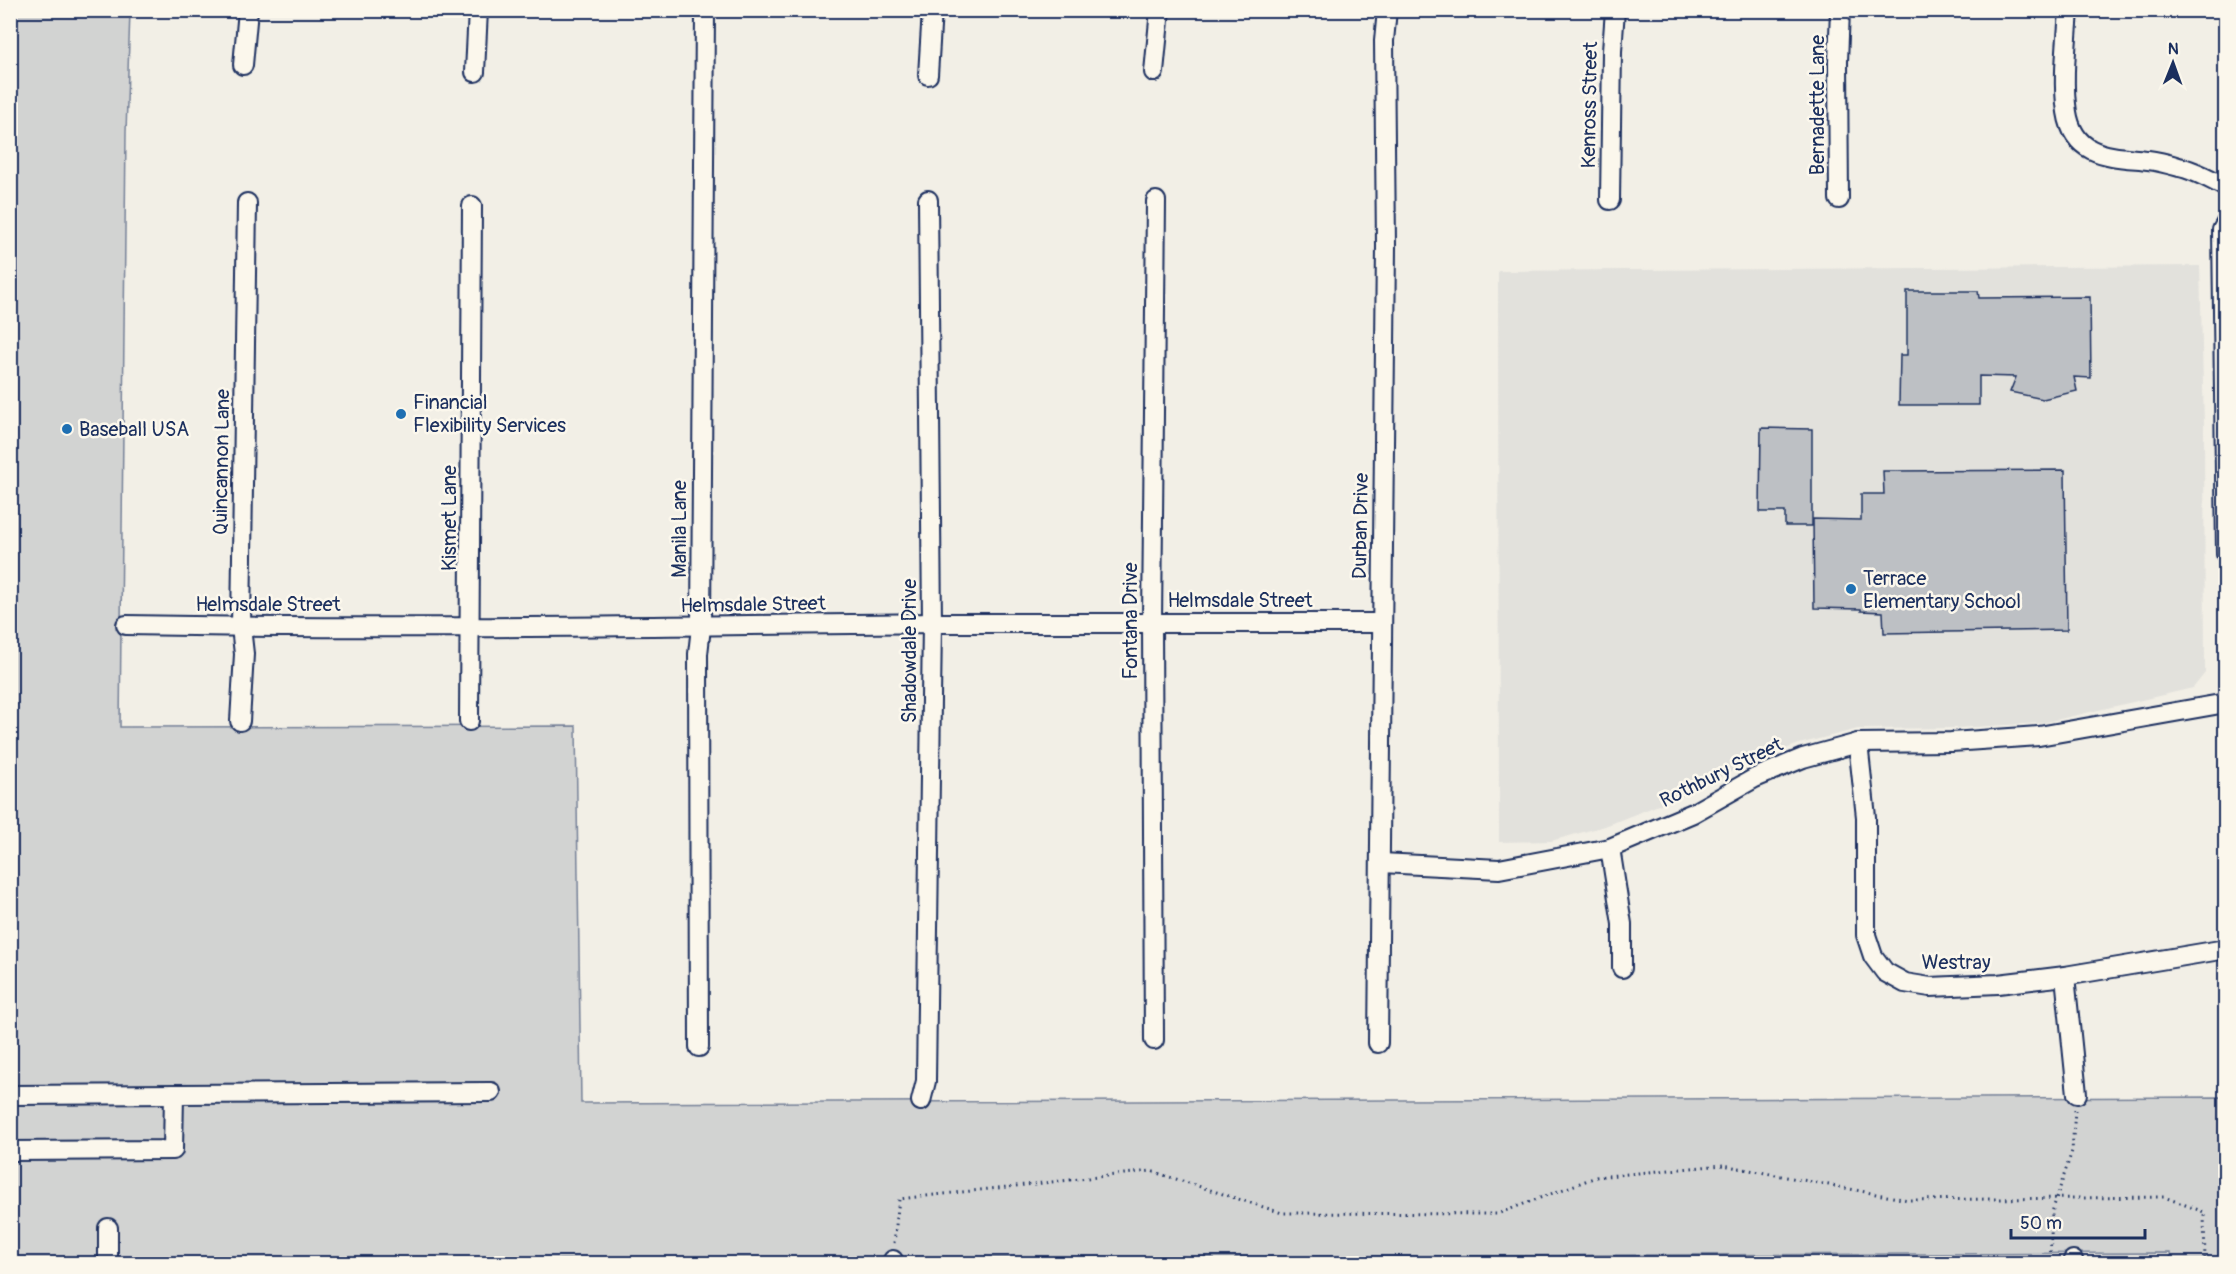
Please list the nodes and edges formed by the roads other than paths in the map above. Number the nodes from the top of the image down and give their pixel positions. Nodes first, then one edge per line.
1 (248, 10) edge
2 (478, 10) edge
3 (705, 10) edge
4 (932, 10) edge
5 (1160, 10) edge
6 (1387, 10) edge
7 (1615, 10) edge
8 (1840, 10) edge
9 (2069, 10) edge
10 (243, 65) dead end
11 (476, 72) dead end
12 (1154, 72) dead end
13 (928, 75) dead end
14 (2226, 187) edge
15 (1839, 199) dead end
16 (928, 200) dead end
17 (1610, 200) dead end
18 (1156, 201) dead end
19 (247, 203) dead end
20 (472, 206) dead end
21 (2226, 223) edge
22 (2225, 389) edge
23 (2226, 554) edge
24 (1152, 622) junction
25 (932, 623) junction
26 (1381, 623) junction
27 (126, 625) dead end
28 (241, 627) junction
29 (471, 627) junction
30 (701, 627) junction
31 (2226, 703) edge
32 (240, 721) dead end
33 (469, 721) dead end
34 (1858, 742) junction
35 (1610, 848) junction
36 (1381, 863) junction
37 (2226, 949) edge
38 (1622, 968) dead end
39 (2065, 976) junction
40 (1154, 1040) dead end
41 (1378, 1042) dead end
42 (699, 1047) dead end
43 (491, 1092) dead end
44 (174, 1094) junction
45 (2077, 1094) road end
46 (10, 1095) edge
47 (921, 1101) dead end
48 (10, 1151) edge
49 (108, 1228) dead end
50 (108, 1263) edge

1 - 10 street
2 - 11 street
3 - 30 street, Manila Lane
4 - 13 street
5 - 12 street
6 - 26 street, Durban Drive
7 - 17 street, Kenross Street
8 - 15 street, Bernadette Lane
9 - 14 street
16 - 25 street, Shadowdale Drive
18 - 24 street, Fontana Drive
19 - 28 street, Quincannon Lane
20 - 29 street, Kismet Lane
21 - 22 street
22 - 23 street
24 - 25 street, Helmsdale Street
24 - 26 street, Helmsdale Street
24 - 40 street, Fontana Drive
25 - 30 street, Helmsdale Street
25 - 47 street, Shadowdale Drive
26 - 36 street, Durban Drive
27 - 28 street, Helmsdale Street
28 - 29 street, Helmsdale Street
28 - 32 street, Quincannon Lane
29 - 30 street, Helmsdale Street
29 - 33 street, Kismet Lane
30 - 42 street, Manila Lane
31 - 34 street, Rothbury Street
34 - 35 street, Rothbury Street
34 - 39 street, Westray
35 - 36 street, Rothbury Street
35 - 38 street
36 - 41 street, Durban Drive
37 - 39 street, Westray
39 - 45 street
43 - 44 street
44 - 46 street
44 - 48 street
49 - 50 street

